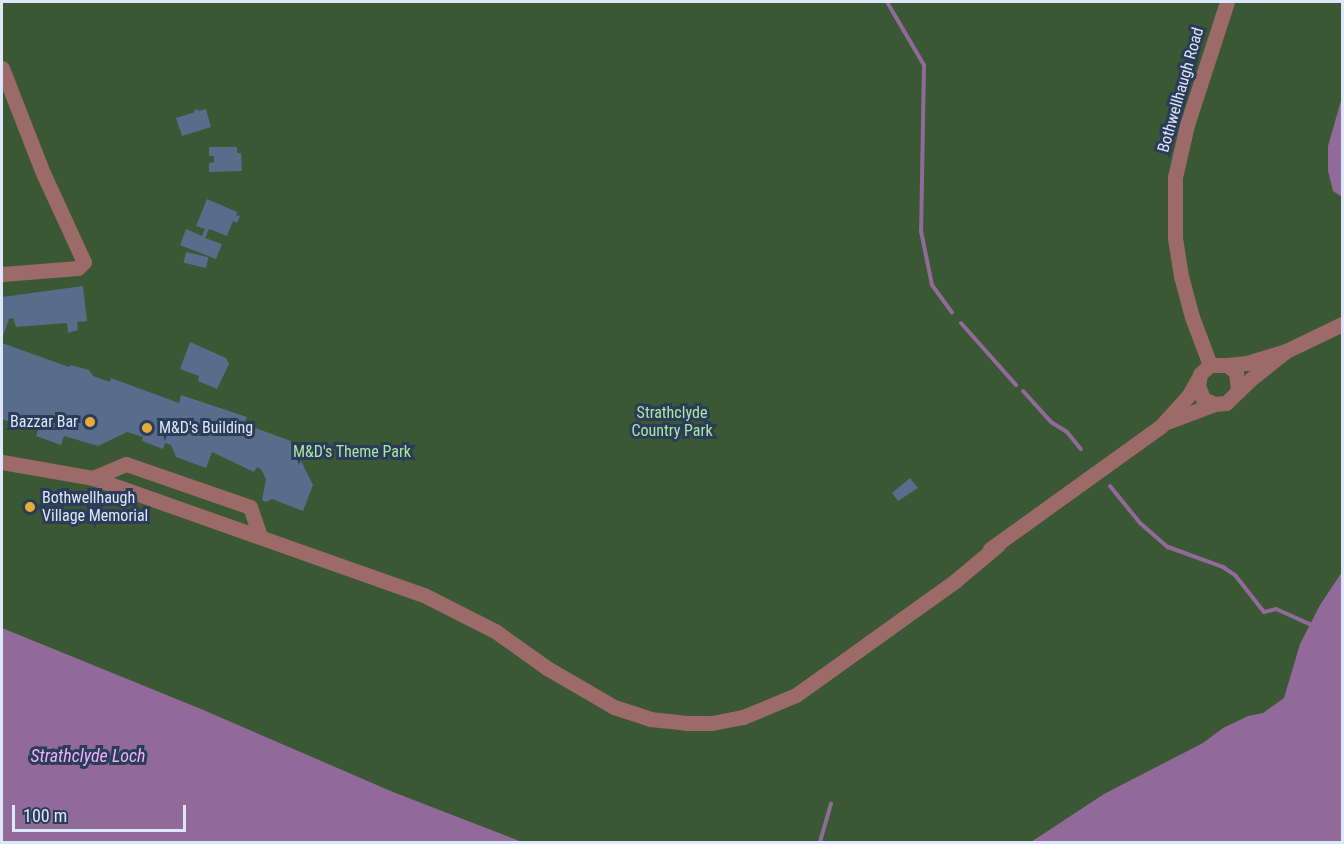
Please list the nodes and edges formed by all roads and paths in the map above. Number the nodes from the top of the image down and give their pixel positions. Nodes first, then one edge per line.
1 (1227, 2) edge
2 (2, 68) edge
3 (2, 274) edge
4 (1342, 324) edge
5 (1286, 351) junction
6 (1210, 365) junction
7 (1227, 365) junction
8 (1198, 379) junction
9 (1238, 391) junction
10 (1215, 404) junction
11 (1161, 426) junction
12 (2, 462) edge
13 (93, 478) junction
14 (260, 536) junction
15 (998, 544) junction
16 (773, 705) junction

1 - 6 street, Bothwellhaugh Road
2 - 3 street
4 - 5 street
5 - 7 street
5 - 9 street
6 - 7 street
6 - 8 street
7 - 9 street
8 - 10 street
8 - 11 street
9 - 10 street
10 - 11 street
11 - 15 street
12 - 13 street
13 - 14 street
13 - 14 street
14 - 16 street
15 - 16 street
15 - 16 street

